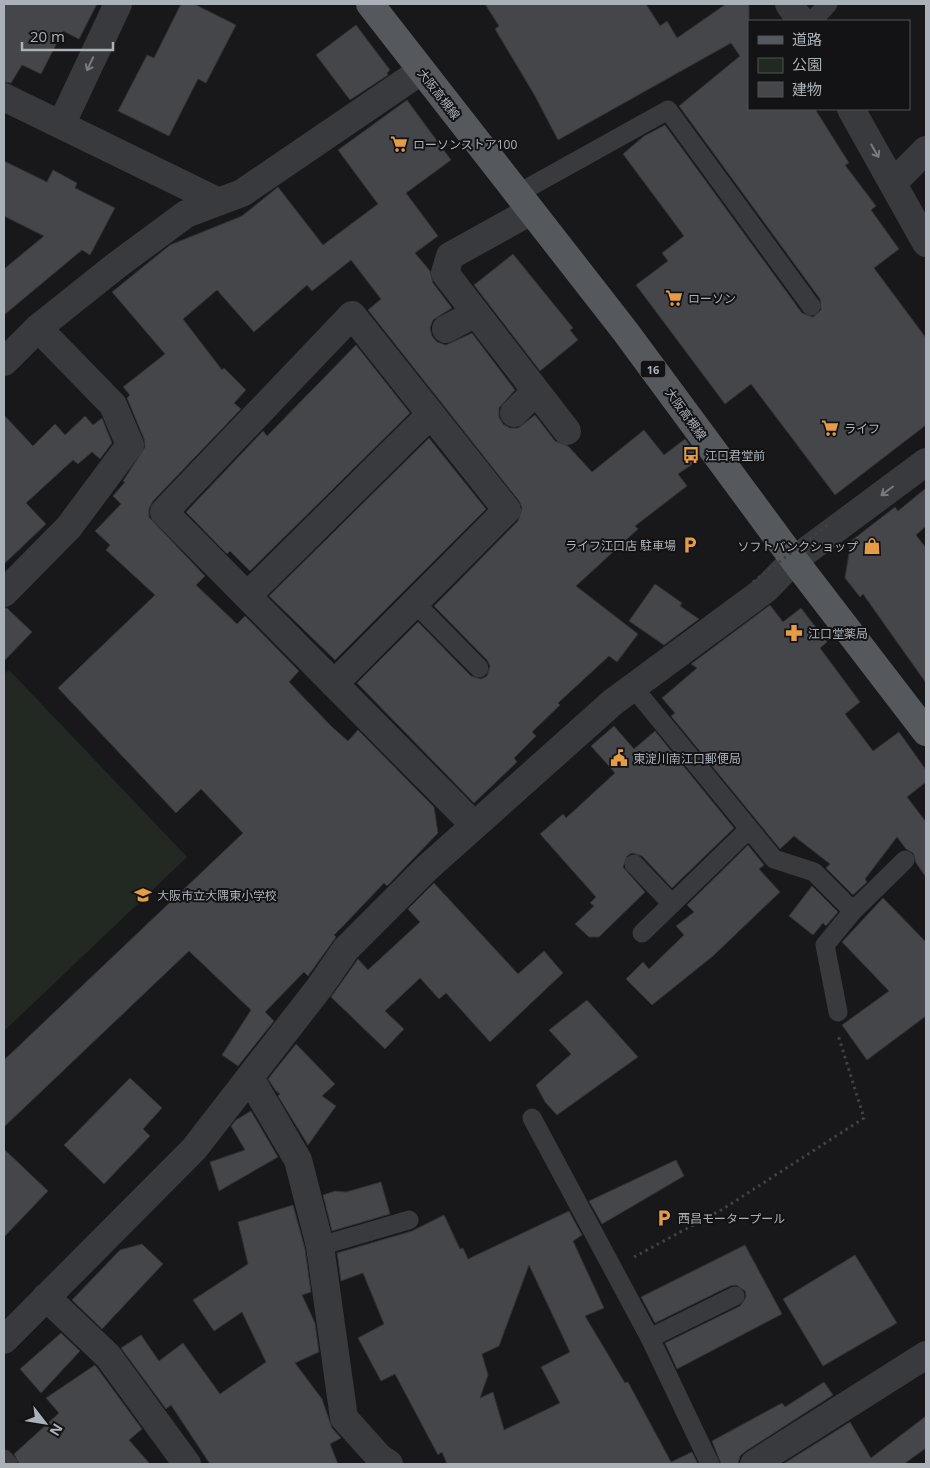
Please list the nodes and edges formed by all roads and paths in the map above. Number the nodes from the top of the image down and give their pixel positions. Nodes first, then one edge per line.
1 (118, 4) edge
2 (370, 4) edge
3 (789, 4) edge
4 (828, 4) edge
5 (800, 20) edge
6 (813, 20) edge
7 (421, 71) junction
8 (4, 97) edge
9 (852, 110) edge
10 (61, 125) junction
11 (926, 150) edge
12 (893, 183) junction
13 (217, 202) junction
14 (524, 202) junction
15 (926, 243) edge
16 (811, 306) dead end
17 (476, 313) junction
18 (38, 328) junction
19 (446, 329) dead end
20 (4, 362) edge
21 (536, 391) junction
22 (514, 413) dead end
23 (431, 414) junction
24 (567, 431) dead end
25 (926, 462) edge
26 (830, 523) dead end
27 (794, 560) junction
28 (753, 582) dead end
29 (4, 593) edge
30 (246, 596) junction
31 (415, 603) junction
32 (479, 668) dead end
33 (334, 684) junction
34 (633, 687) junction
35 (926, 732) edge
36 (474, 825) junction
37 (749, 829) junction
38 (905, 860) dead end
39 (634, 864) dead end
40 (672, 904) junction
41 (853, 911) junction
42 (642, 934) dead end
43 (838, 1012) joint
44 (250, 1078) junction
45 (532, 1118) dead end
46 (409, 1220) dead end
47 (320, 1246) junction
48 (613, 1269) junction
49 (735, 1296) dead end
50 (46, 1297) junction
51 (650, 1338) junction
52 (4, 1340) edge
53 (926, 1356) edge
54 (4, 1459) edge
55 (8, 1464) edge
56 (187, 1464) edge
57 (389, 1464) edge
58 (710, 1464) edge
59 (754, 1464) edge

1 -> 10 street
2 - 7 main road, 大阪高槻線 / 16
3 - 5 street
4 - 6 lane
7 - 13 street
7 - 14 main road, 大阪高槻線 / 16
8 - 10 street
9 -> 12 street
10 - 13 street
11 - 12 street
12 - 15 street
13 - 18 street
14 - 16 lane
14 - 17 street
14 - 27 main road, 大阪高槻線 / 16
17 - 19 street
17 - 21 street
18 - 20 street
18 - 29 street
21 - 22 street
21 - 24 street
23 - 30 street
23 - 30 street
23 - 31 street
25 -> 27 street
26 - 28 path, bridge
27 - 34 street
27 - 35 main road, 大阪高槻線 / 16
30 - 33 street
31 - 32 lane
31 - 33 street
33 - 36 street
34 - 36 street
34 - 37 lane
36 - 44 street
37 - 40 lane
37 - 41 lane
38 - 41 lane
39 - 40 lane
40 - 42 lane
41 - 43 lane
43 - 48 path
44 - 47 street
44 - 50 street
45 - 48 lane
46 - 47 lane
47 - 57 street
48 - 51 lane
49 - 51 lane
50 - 52 street
50 - 56 street
51 - 58 lane
53 - 59 street
54 - 55 lane

